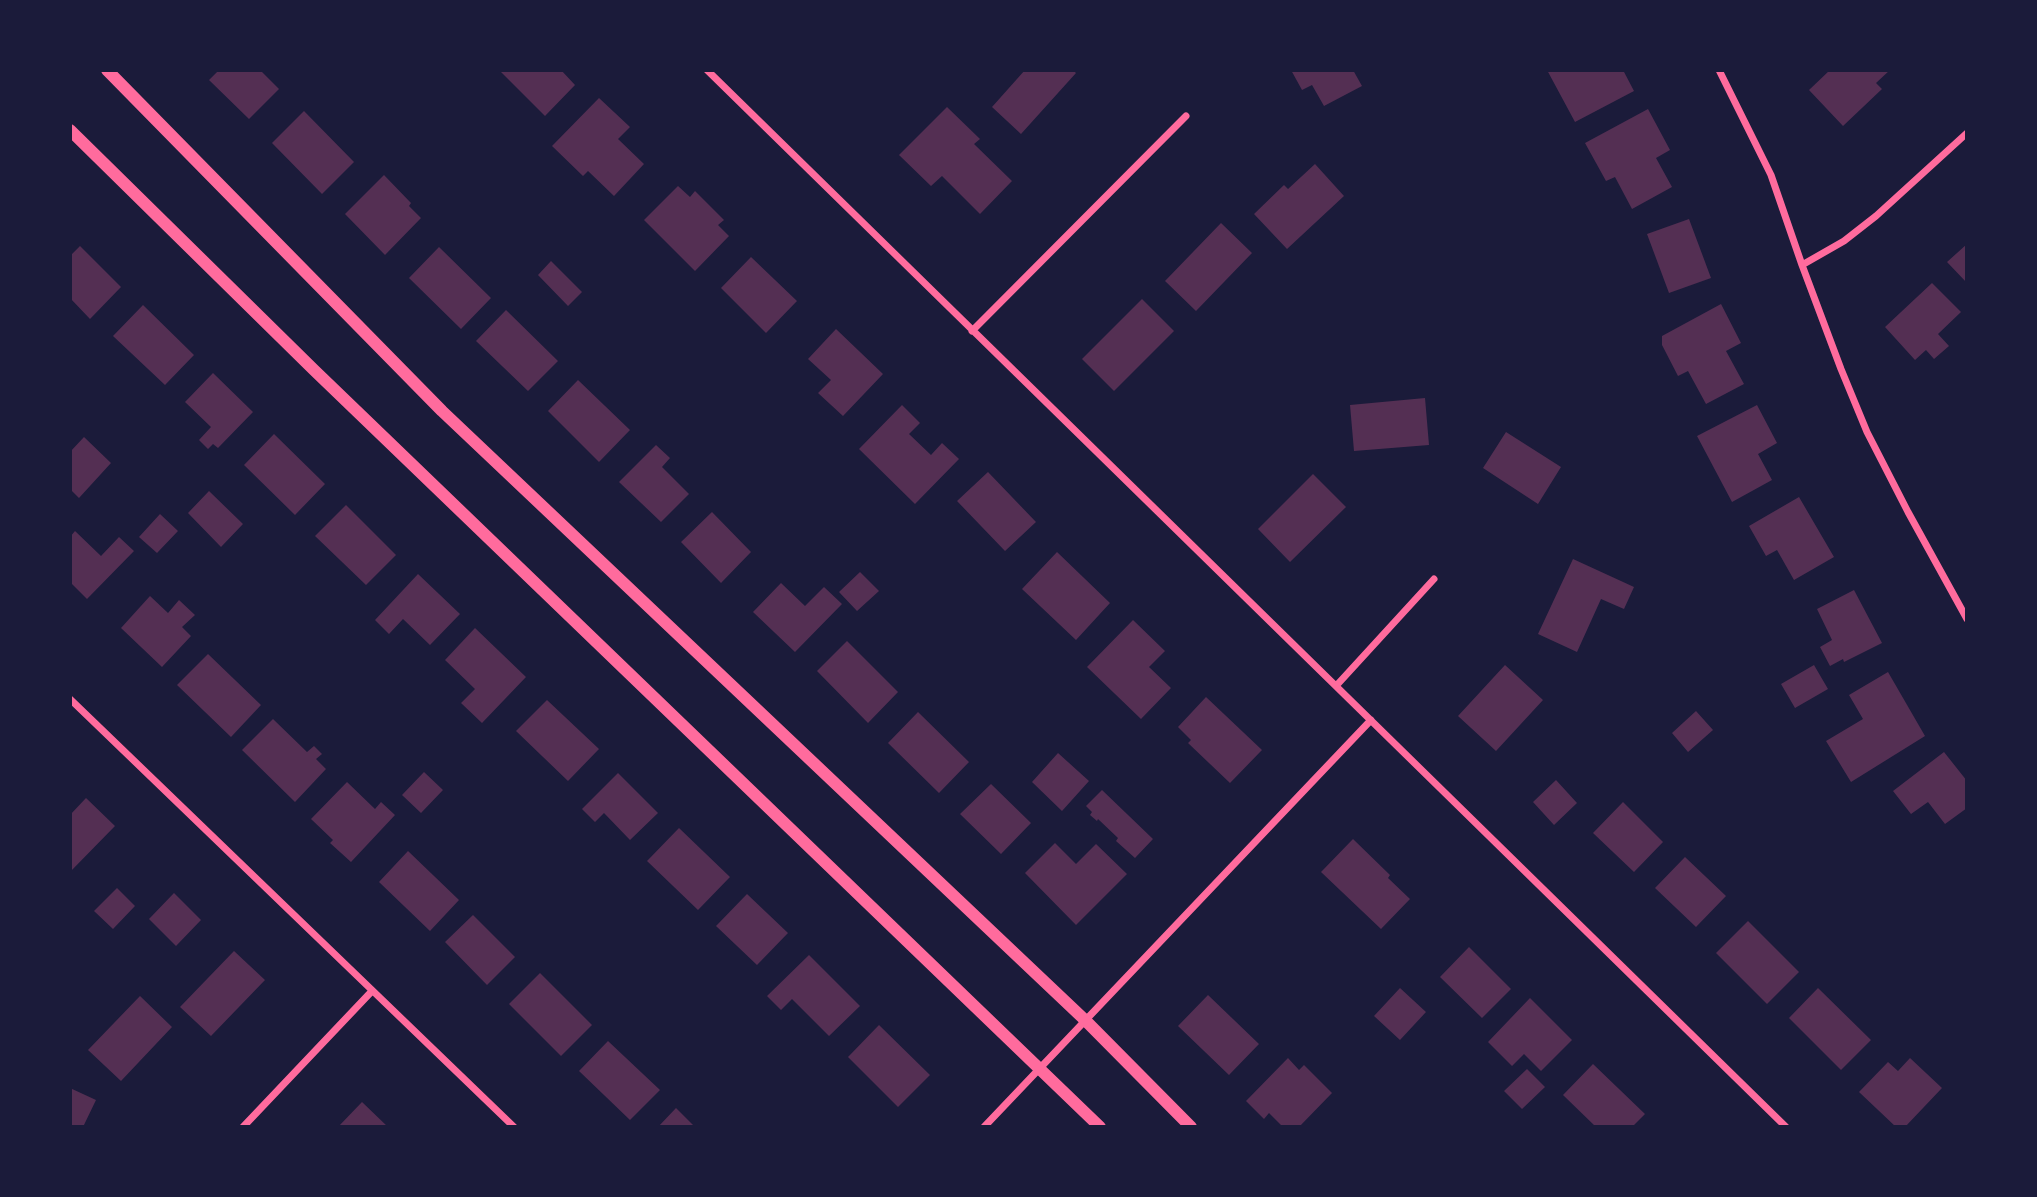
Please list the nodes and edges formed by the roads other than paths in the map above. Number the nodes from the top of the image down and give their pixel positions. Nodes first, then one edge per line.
1 (107, 70) edge
2 (707, 70) edge
3 (1719, 70) edge
4 (1186, 116) dead end
5 (70, 130) edge
6 (1967, 133) edge
7 (1802, 265) junction
8 (972, 331) junction
9 (1434, 579) dead end
10 (1967, 619) edge
11 (1336, 686) junction
12 (70, 699) edge
13 (1371, 720) junction
14 (372, 991) junction
15 (1086, 1021) junction
16 (1041, 1069) junction
17 (243, 1127) edge
18 (514, 1127) edge
19 (984, 1127) edge
20 (1100, 1127) edge
21 (1191, 1127) edge
22 (1786, 1127) edge

1 - 15 street
2 - 8 street
3 - 7 street
4 - 8 street
5 - 16 street
6 - 7 street
7 - 10 street
8 - 11 street
9 - 11 street
11 - 13 street
12 - 14 street
13 - 15 street
13 - 22 street
14 - 17 street
14 - 18 street
15 - 16 street
15 - 21 street
16 - 19 street
16 - 20 street

